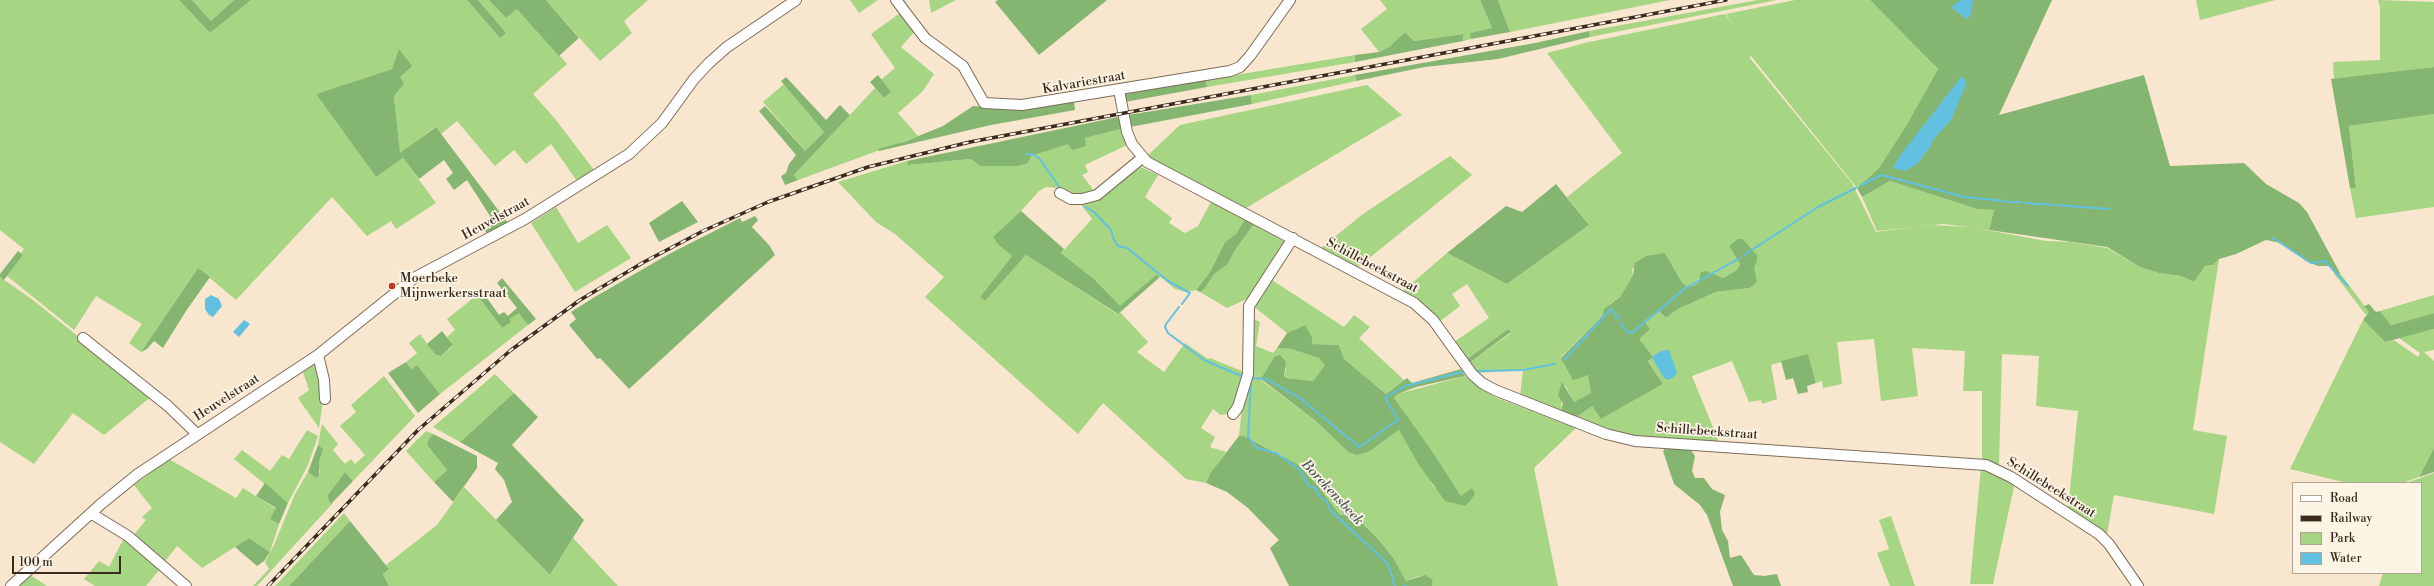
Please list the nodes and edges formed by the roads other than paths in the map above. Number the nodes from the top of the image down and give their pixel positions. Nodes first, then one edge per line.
1 (896, 0) edge
2 (1290, 0) edge
3 (790, 1) edge
4 (1118, 90) junction
5 (1142, 158) junction
6 (1060, 193) dead end
7 (1293, 238) junction
8 (83, 338) dead end
9 (318, 355) junction
10 (325, 399) dead end
11 (1233, 414) dead end
12 (196, 433) junction
13 (92, 514) junction
14 (12, 586) edge
15 (186, 586) edge
16 (2138, 586) edge

1 - 4 street, Kalvariestraat
2 - 4 street, Kalvariestraat
3 - 9 street, Heuvelstraat
4 - 5 street
5 - 6 street
5 - 7 street, Schillebeekstraat
7 - 11 street
7 - 16 street, Schillebeekstraat
8 - 12 street, Heuvelstraat
9 - 10 street
9 - 12 street, Heuvelstraat
12 - 13 street, Heuvelstraat
13 - 14 street, Heuvelstraat
13 - 15 street

